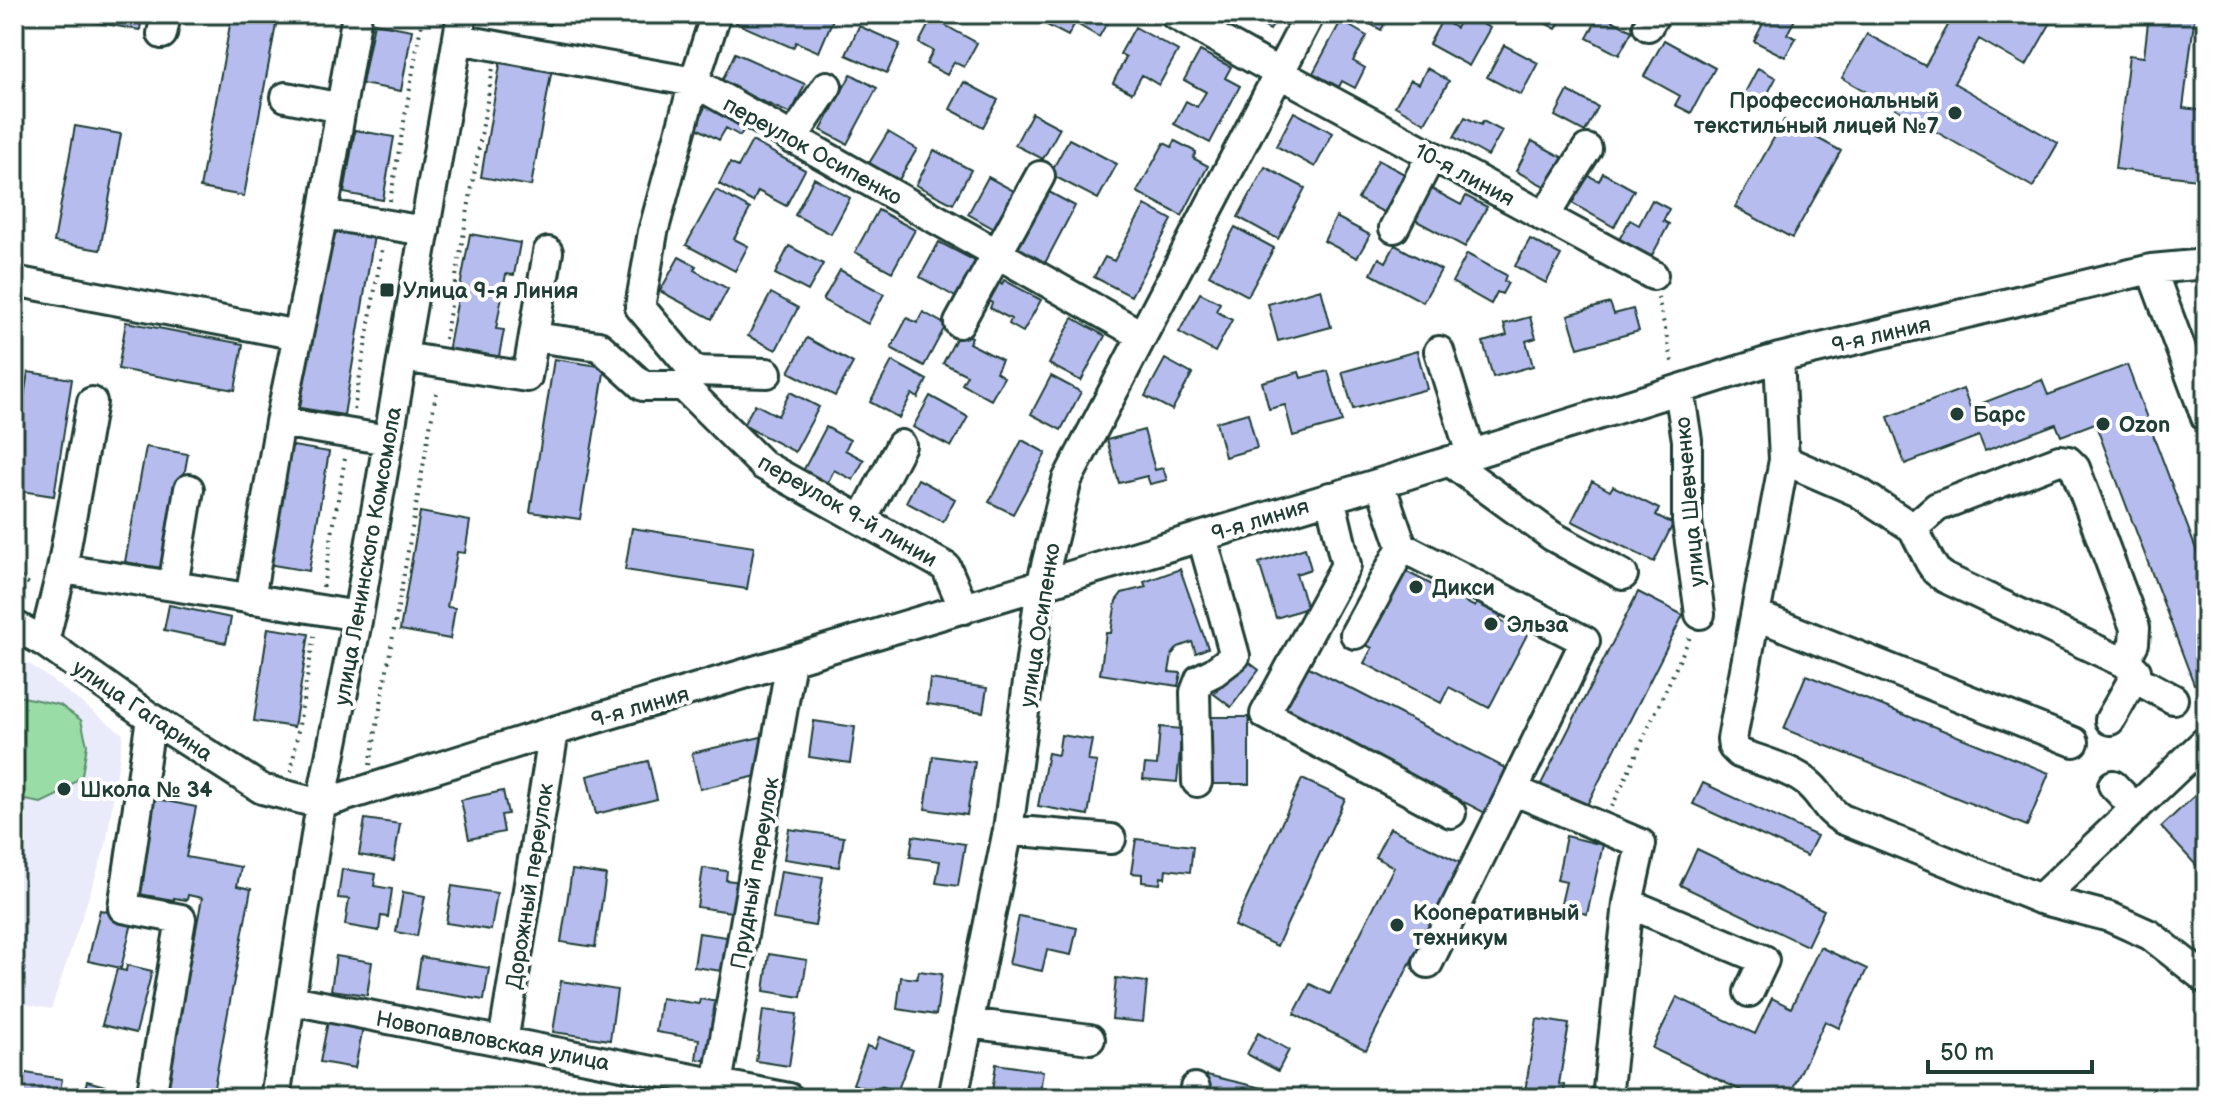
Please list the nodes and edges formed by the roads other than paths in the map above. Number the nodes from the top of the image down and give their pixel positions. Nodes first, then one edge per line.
1 (357, 14) edge
2 (716, 14) edge
3 (1174, 14) edge
4 (1310, 14) edge
5 (460, 26) edge
6 (1279, 73) junction
7 (694, 82) junction
8 (827, 86) dead end
9 (286, 97) dead end
10 (341, 108) junction
11 (792, 139) junction
12 (1587, 149) dead end
13 (1431, 156) junction
14 (1040, 176) dead end
15 (323, 214) junction
16 (1544, 217) junction
17 (1394, 228) dead end
18 (425, 231) junction
19 (548, 252) dead end
20 (997, 254) junction
21 (2206, 264) edge
22 (2151, 269) junction
23 (1653, 275) road end
24 (14, 281) edge
25 (959, 323) dead end
26 (298, 335) junction
27 (1141, 335) junction
28 (534, 337) junction
29 (1439, 351) dead end
30 (403, 357) junction
31 (1779, 358) junction
32 (767, 373) dead end
33 (689, 379) junction
34 (1679, 390) junction
35 (92, 402) dead end
36 (2206, 417) edge
37 (280, 422) junction
38 (388, 440) junction
39 (901, 445) dead end
40 (1460, 457) junction
41 (1784, 460) junction
42 (1380, 483) junction
43 (189, 489) dead end
44 (1330, 497) junction
45 (862, 520) junction
46 (1913, 528) junction
47 (1202, 537) junction
48 (1402, 547) junction
49 (62, 569) junction
50 (1623, 575) dead end
51 (173, 586) junction
52 (1041, 586) junction
53 (250, 599) junction
54 (964, 609) junction
55 (1700, 614) road end
56 (1755, 615) junction
57 (358, 616) junction
58 (14, 625) edge
59 (1355, 634) dead end
60 (44, 642) junction
61 (791, 661) junction
62 (2129, 670) junction
63 (2173, 699) dead end
64 (151, 718) junction
65 (2110, 720) dead end
66 (554, 731) junction
67 (2206, 741) edge
68 (2074, 742) dead end
69 (1197, 782) dead end
70 (2113, 785) dead end
71 (1513, 790) junction
72 (321, 804) junction
73 (2135, 808) junction
74 (1451, 813) dead end
75 (1008, 830) junction
76 (1111, 839) dead end
77 (2040, 899) junction
78 (1628, 903) junction
79 (1428, 963) dead end
80 (2206, 979) edge
81 (1749, 992) dead end
82 (292, 1000) junction
83 (968, 1023) junction
84 (1090, 1039) dead end
85 (503, 1042) junction
86 (717, 1084) junction
87 (151, 1098) edge
88 (275, 1098) edge
89 (789, 1098) edge
90 (953, 1098) edge
91 (1607, 1098) edge

1 - 10 street
2 - 7 street
3 - 6 street, 10-я линия
4 - 6 street, улица Осипенко
5 - 7 street, переулок Осипенко
5 - 18 street, улица Ленинского Комсомола
6 - 13 street, 10-я линия
6 - 27 street, улица Осипенко
7 - 11 street, переулок Осипенко
7 - 33 street, переулок 9-й линии
8 - 11 street
9 - 10 street
10 - 15 street
11 - 20 street, переулок Осипенко
12 - 16 street
13 - 16 street, 10-я линия
13 - 17 street
14 - 20 street
15 - 18 street
15 - 26 street
16 - 23 street, 10-я линия
18 - 30 street, улица Ленинского Комсомола
19 - 28 street
20 - 25 street
20 - 27 street, переулок Осипенко
21 - 22 street, 9-я линия
22 - 31 street, 9-я линия
22 - 36 street
24 - 26 street
26 - 37 street
27 - 52 street, улица Осипенко
28 - 30 street
28 - 33 street
29 - 40 street
30 - 38 street, улица Ленинского Комсомола
31 - 34 street, 9-я линия
31 - 41 street
32 - 33 street
33 - 45 street, переулок 9-й линии
34 - 40 street, 9-я линия
34 - 55 street, улица Шевченко
35 - 49 street
37 - 38 street
37 - 53 street
38 - 57 street, улица Ленинского Комсомола
39 - 45 street
40 - 42 street, 9-я линия
40 - 50 street
41 - 46 street
41 - 56 street
42 - 44 street, 9-я линия
42 - 48 street
43 - 51 street
44 - 47 street, 9-я линия
44 - 74 street
45 - 54 street, переулок 9-й линии
46 - 62 street
46 - 62 street
47 - 52 street, 9-я линия
47 - 69 street
48 - 59 street
48 - 71 street
49 - 51 street
49 - 60 street
51 - 53 street
52 - 54 street, 9-я линия
52 - 75 street, улица Осипенко
53 - 57 street
54 - 61 street, 9-я линия
56 - 68 street
56 - 77 street
57 - 72 street, улица Ленинского Комсомола
58 - 60 street, улица Гагарина
60 - 64 street, улица Гагарина
61 - 66 street, 9-я линия
61 - 86 street, Прудный переулок
62 - 63 street
62 - 65 street
64 - 72 street, улица Гагарина
64 - 87 street
66 - 72 street, 9-я линия
66 - 85 street, Дорожный переулок
67 - 73 street
70 - 73 street
71 - 78 street
71 - 79 street
72 - 82 street, улица Ленинского Комсомола
73 - 77 street
75 - 76 street
75 - 83 street, улица Осипенко
77 - 80 street
78 - 81 street
78 - 91 street
82 - 85 street, Новопавловская улица
82 - 88 street, улица Ленинского Комсомола
83 - 84 street
83 - 90 street, улица Осипенко
85 - 86 street, Новопавловская улица
86 - 89 street, Новопавловская улица

